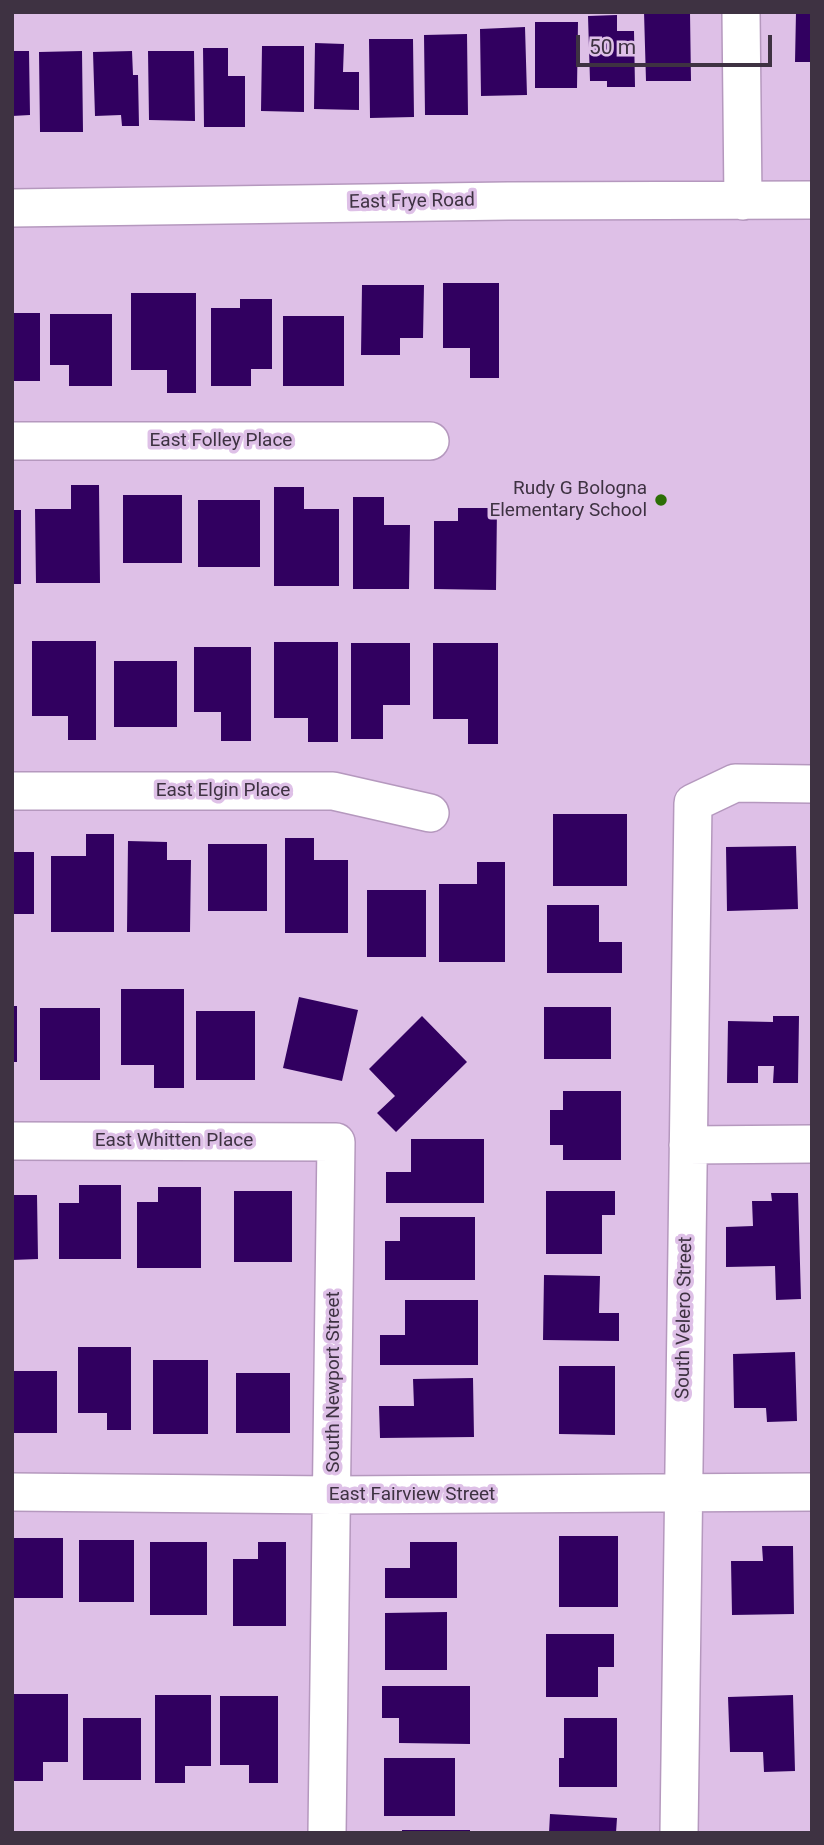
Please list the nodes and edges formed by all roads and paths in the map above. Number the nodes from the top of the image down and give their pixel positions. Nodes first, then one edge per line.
1 (741, 12) edge
2 (812, 200) edge
3 (743, 201) junction
4 (12, 208) edge
5 (12, 441) edge
6 (430, 441) dead end
7 (812, 784) edge
8 (12, 791) edge
9 (430, 813) dead end
10 (12, 1140) edge
11 (336, 1142) joint
12 (688, 1144) junction
13 (812, 1144) edge
14 (12, 1492) edge
15 (682, 1492) junction
16 (812, 1492) edge
17 (333, 1495) junction
18 (327, 1833) edge
19 (679, 1833) edge

1 - 3 street
2 - 3 street, East Frye Road
3 - 4 street, East Frye Road
5 - 6 street, East Folley Place
7 - 12 street, South Velero Street
8 - 9 street, East Elgin Place
10 - 11 street, East Whitten Place
11 - 17 street, South Newport Street
12 - 13 street
12 - 15 street, South Velero Street
14 - 17 street, East Fairview Street
15 - 16 street, East Fairview Street
15 - 17 street, East Fairview Street
15 - 19 street, South Velero Street
17 - 18 street, South Newport Street

